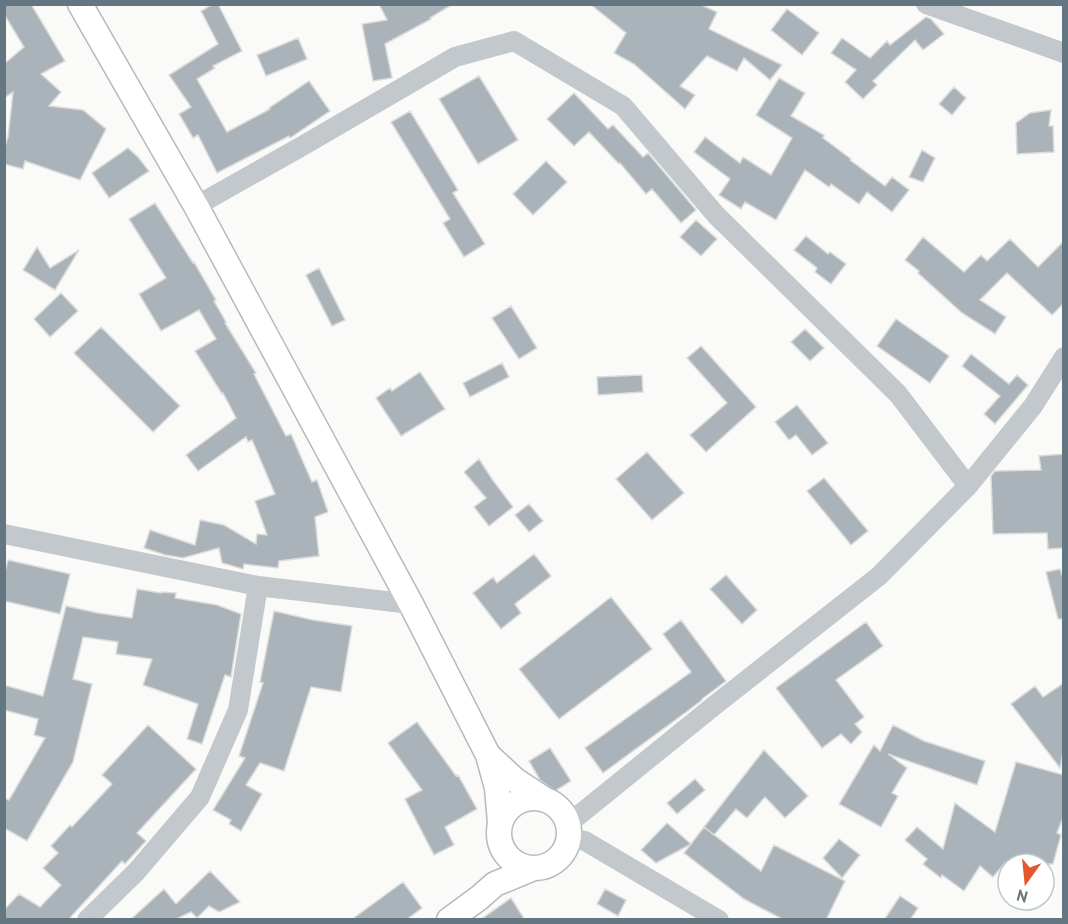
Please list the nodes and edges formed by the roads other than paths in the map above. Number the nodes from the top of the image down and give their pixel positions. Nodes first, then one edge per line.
1 (80, 4) edge
2 (926, 4) edge
3 (1064, 53) edge
4 (196, 206) junction
5 (1064, 357) edge
6 (968, 486) junction
7 (4, 534) edge
8 (258, 586) junction
9 (411, 604) junction
10 (488, 755) junction
11 (543, 799) junction
12 (500, 831) junction
13 (569, 831) junction
14 (534, 868) junction
15 (479, 898) junction
16 (714, 918) edge
17 (87, 920) edge
18 (449, 920) edge

1 - 4 main road
2 - 3 street
4 - 6 street
4 - 9 main road
5 - 6 street
6 - 13 street
7 - 8 street
8 - 9 street
8 - 17 street
9 - 10 main road
10 - 11 main road
10 - 12 main road
11 - 12 main road
11 - 13 main road
12 - 14 main road
12 - 15 main road
13 - 14 main road
13 - 16 street
14 - 15 main road
15 - 18 main road

